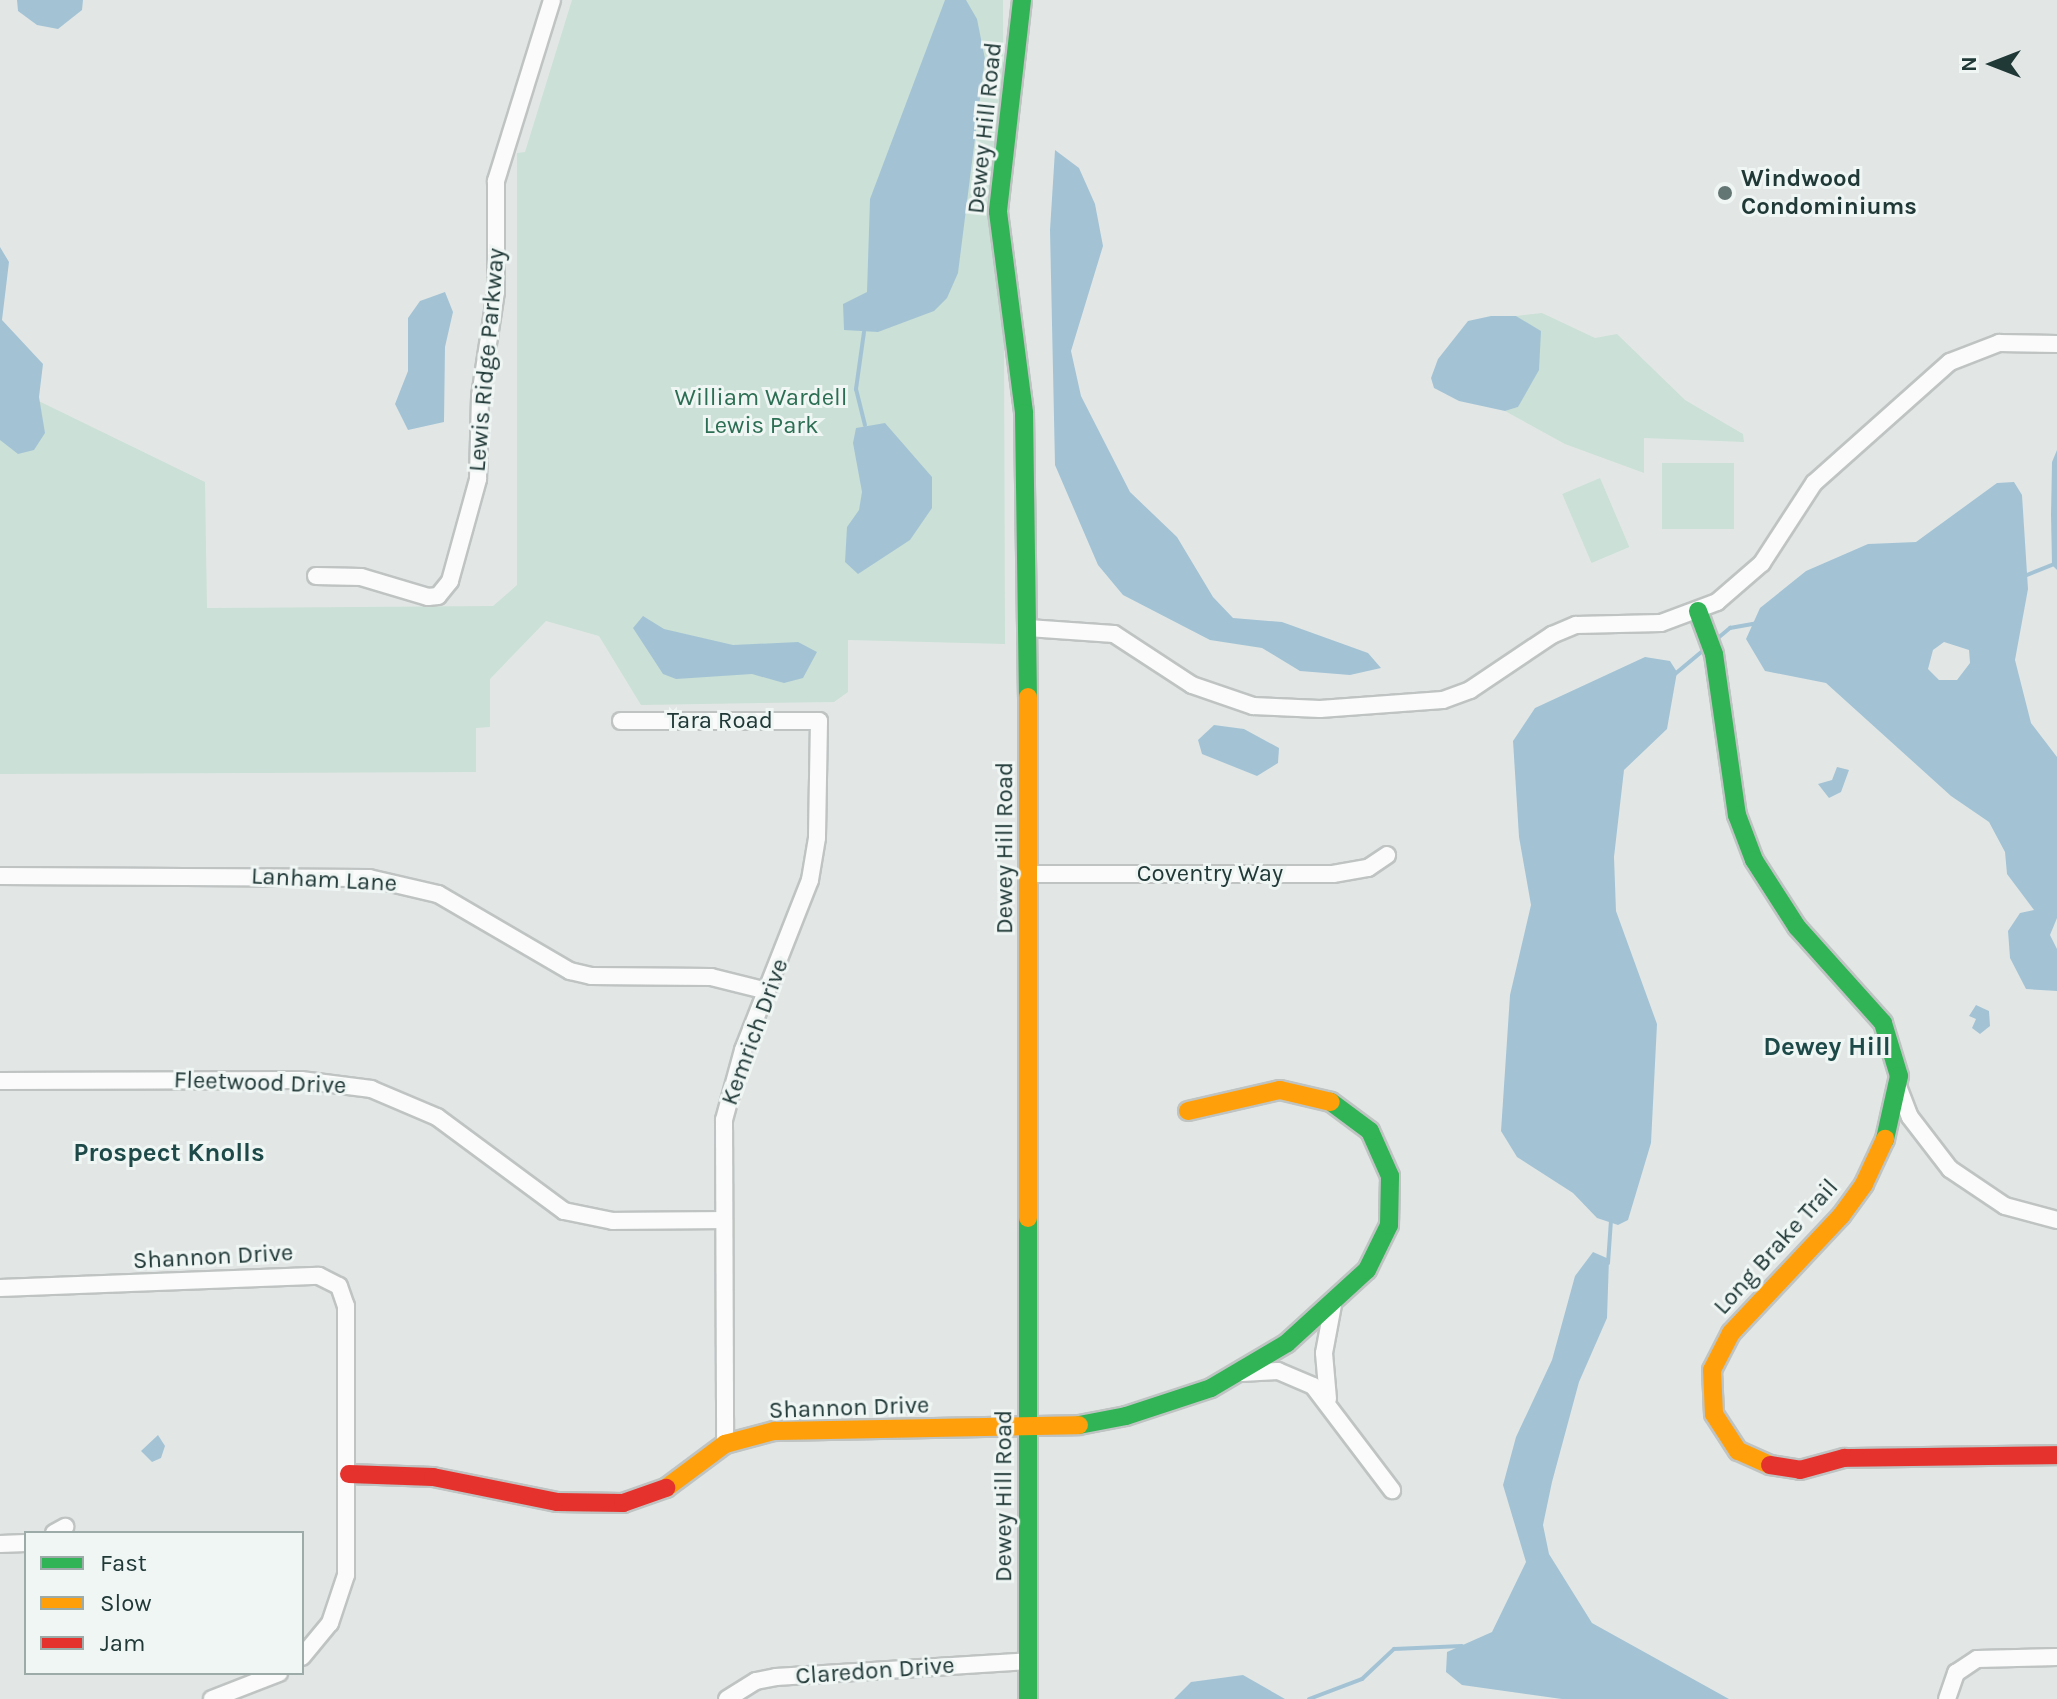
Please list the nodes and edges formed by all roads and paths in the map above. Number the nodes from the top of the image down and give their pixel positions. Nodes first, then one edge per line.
1 (552, 0) edge
2 (1022, 0) edge
3 (2057, 344) edge
4 (316, 576) dead end
5 (1698, 611) junction
6 (1028, 628) junction
7 (621, 721) dead end
8 (819, 721) joint
9 (1387, 855) dead end
10 (1029, 874) junction
11 (0, 876) edge
12 (767, 991) junction
13 (0, 1081) edge
14 (1898, 1086) junction
15 (1188, 1111) dead end
16 (721, 1220) junction
17 (2057, 1220) edge
18 (0, 1288) edge
19 (1333, 1305) junction
20 (1240, 1373) junction
21 (1328, 1399) junction
22 (1029, 1430) junction
23 (725, 1444) junction
24 (2057, 1455) edge
25 (349, 1474) junction
26 (1392, 1490) dead end
27 (24, 1543) edge
28 (0, 1544) edge
29 (304, 1655) edge
30 (2057, 1657) edge
31 (1028, 1661) junction
32 (274, 1675) edge
33 (212, 1699) edge
34 (727, 1699) edge
35 (1028, 1699) edge
36 (1947, 1699) edge

1 - 4 street, Lewis Ridge Parkway
2 - 6 street, Dewey Hill Road
3 - 5 street
5 - 6 street
5 - 14 street, Long Brake Trail
6 - 10 street, Dewey Hill Road
7 - 8 street, Tara Road
8 - 12 street, Kemrich Drive
9 - 10 street, Coventry Way
10 - 22 street, Dewey Hill Road
11 - 12 street, Lanham Lane
12 - 16 street, Kemrich Drive
13 - 16 street, Fleetwood Drive
14 - 17 street
14 - 24 street, Long Brake Trail
15 - 19 street, Shannon Drive
16 - 23 street, Kemrich Drive
18 - 25 street, Shannon Drive
19 - 20 street, Shannon Drive
19 - 21 street
20 - 21 street
20 - 22 street, Shannon Drive
21 - 26 street
22 - 23 street, Shannon Drive
22 - 31 street, Dewey Hill Road
23 - 25 street, Shannon Drive
25 - 29 street
27 - 28 street
30 - 36 street
31 - 34 street, Claredon Drive
31 - 35 street, Dewey Hill Road
32 - 33 street

